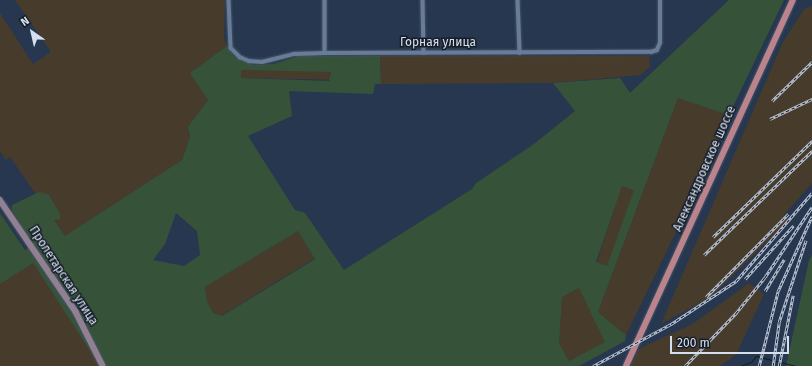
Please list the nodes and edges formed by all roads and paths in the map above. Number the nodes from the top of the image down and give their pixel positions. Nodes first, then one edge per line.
1 (229, 0) edge
2 (325, 0) edge
3 (423, 0) edge
4 (518, 0) edge
5 (660, 0) edge
6 (793, 0) edge
7 (325, 53) junction
8 (424, 53) junction
9 (520, 53) junction
10 (0, 200) edge
11 (103, 366) edge
12 (626, 366) edge

1 - 7 street, Горная улица
2 - 7 street
3 - 8 street
4 - 9 street
5 - 9 street, Горная улица
6 - 12 main road, Александровское шоссе
7 - 8 street, Горная улица
8 - 9 street, Горная улица
10 - 11 street, Пролетарская улица

